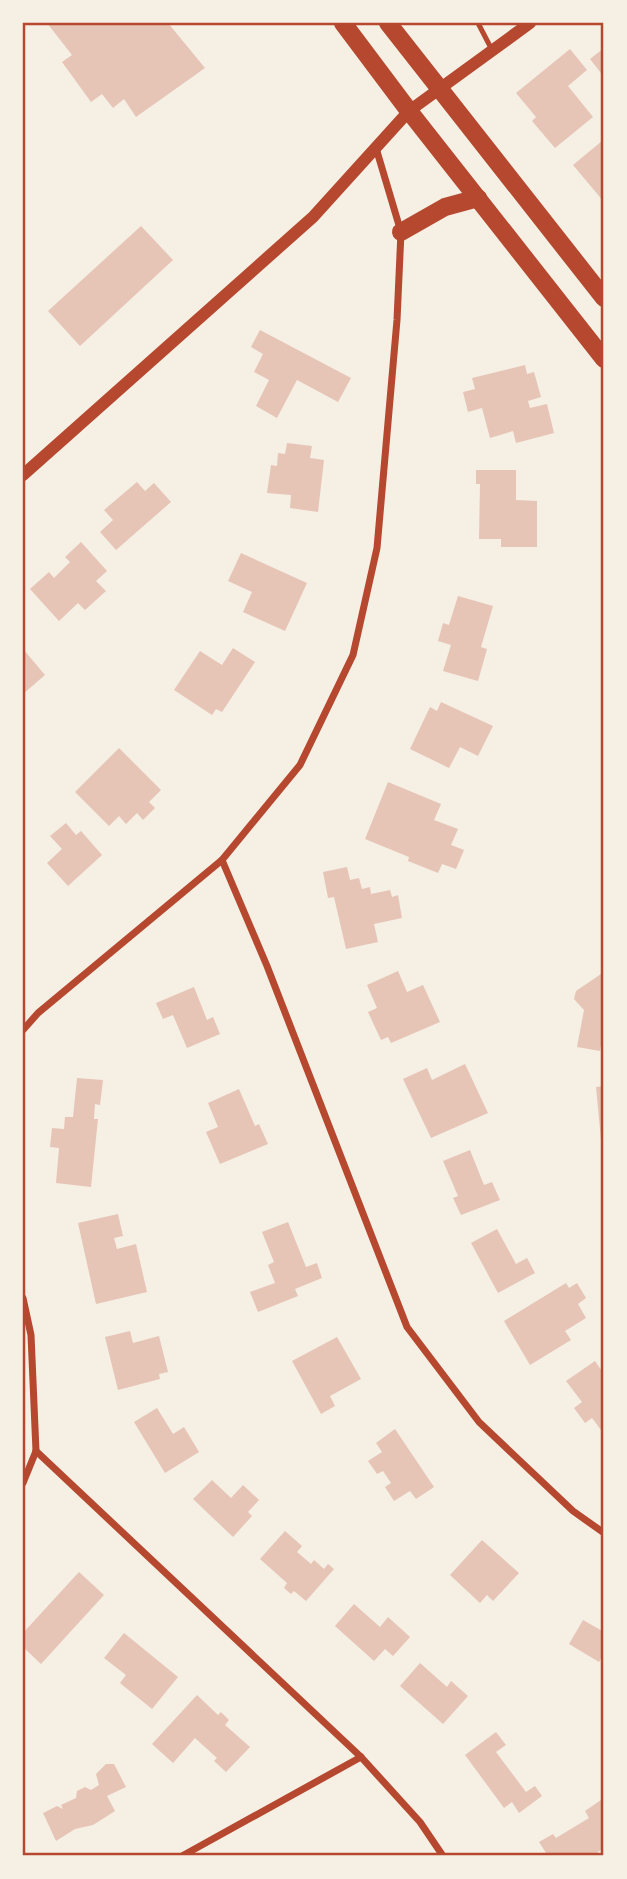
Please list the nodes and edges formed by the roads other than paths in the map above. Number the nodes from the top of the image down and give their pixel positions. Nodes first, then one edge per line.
1 (344, 23) edge
2 (388, 23) edge
3 (478, 23) edge
4 (530, 23) edge
5 (492, 51) junction
6 (439, 89) junction
7 (409, 111) junction
8 (376, 148) junction
9 (478, 198) junction
10 (401, 232) junction
11 (604, 298) edge
12 (604, 359) edge
13 (23, 475) edge
14 (222, 860) junction
15 (23, 1030) edge
16 (23, 1298) edge
17 (36, 1451) junction
18 (23, 1483) edge
19 (604, 1533) edge
20 (361, 1757) junction
21 (182, 1856) edge
22 (443, 1856) edge

1 - 7 main road
2 - 6 main road
3 - 5 lane
4 - 5 street
5 - 6 street
6 - 7 street
6 - 11 main road
7 - 8 street
7 - 9 main road
8 - 10 street
8 - 13 street
9 - 10 main road
9 - 12 main road
10 - 14 street
14 - 15 street
14 - 19 street
16 - 17 street
17 - 18 street
17 - 20 street
20 - 21 street
20 - 22 street

